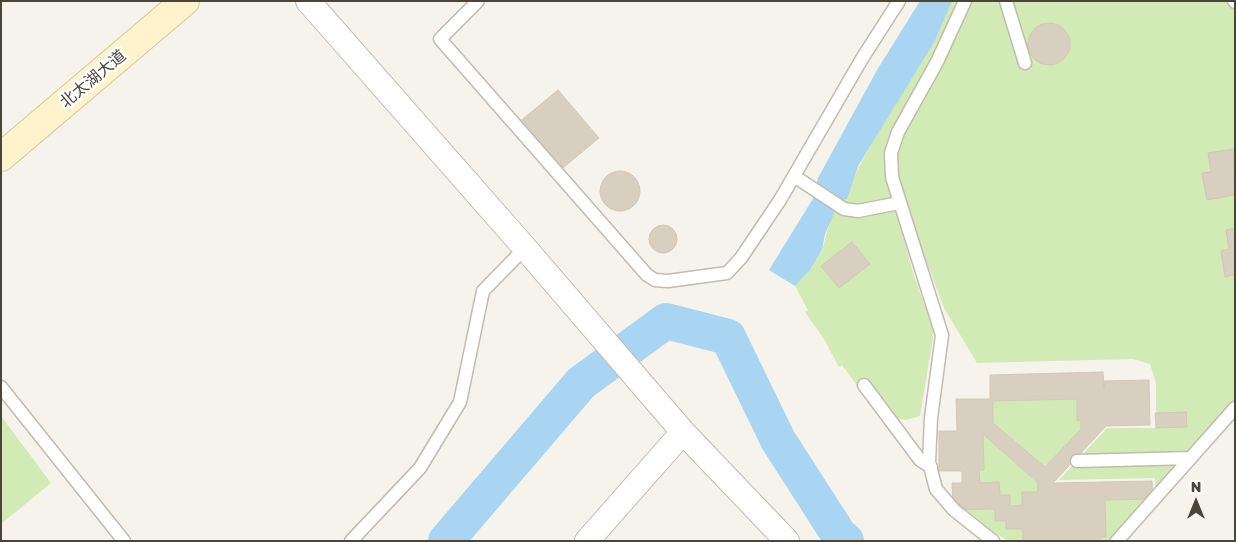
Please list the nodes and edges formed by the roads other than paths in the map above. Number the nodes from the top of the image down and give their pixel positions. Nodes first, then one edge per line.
1 (185, 1) edge
2 (308, 1) edge
3 (478, 1) edge
4 (899, 1) edge
5 (965, 1) edge
6 (1006, 1) edge
7 (1026, 64) dead end
8 (1, 157) edge
9 (794, 176) junction
10 (899, 204) junction
11 (525, 248) junction
12 (864, 385) dead end
13 (1, 387) edge
14 (1235, 408) edge
15 (684, 432) junction
16 (1190, 458) junction
17 (1077, 461) dead end
18 (931, 467) junction
19 (124, 541) edge
20 (352, 541) edge
21 (587, 541) edge
22 (787, 541) edge
23 (993, 541) edge
24 (1117, 541) edge

1 - 8 main road, 北太湖大道
2 - 11 street
3 - 9 lane
4 - 9 lane
5 - 10 lane
6 - 7 lane
9 - 10 lane
10 - 18 lane
11 - 15 street
11 - 20 lane
12 - 18 lane
13 - 19 lane
14 - 16 lane
15 - 21 street
15 - 22 street
16 - 17 lane
16 - 24 lane
18 - 23 lane

